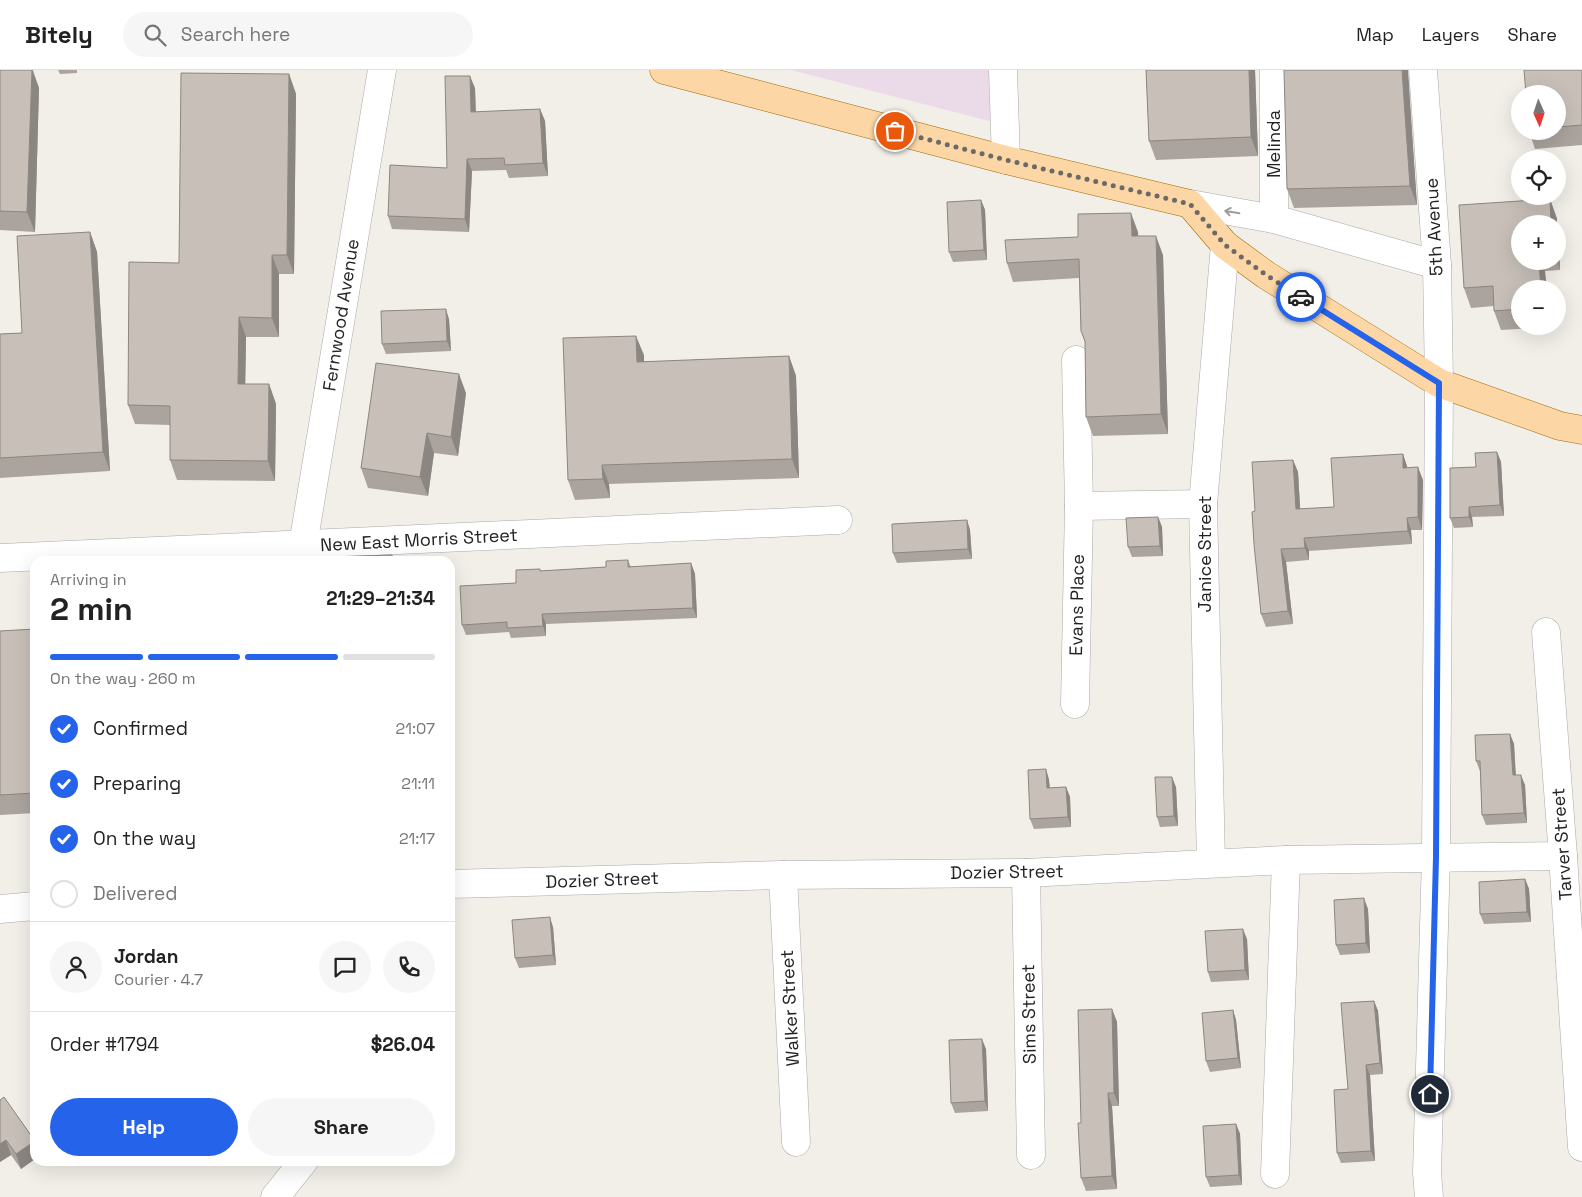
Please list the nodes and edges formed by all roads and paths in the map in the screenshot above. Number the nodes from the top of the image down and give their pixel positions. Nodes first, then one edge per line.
1 (382, 70) edge
2 (664, 70) edge
3 (1003, 70) edge
4 (1274, 70) edge
5 (1424, 70) edge
6 (1006, 160) junction
7 (1190, 204) junction
8 (1274, 219) junction
9 (1225, 245) junction
10 (1437, 265) junction
11 (1076, 360) dead end
12 (1439, 383) junction
13 (1582, 430) edge
14 (1203, 504) junction
15 (1079, 506) junction
16 (838, 520) dead end
17 (303, 553) edge
18 (121, 556) edge
19 (0, 558) edge
20 (30, 558) edge
21 (1546, 632) dead end
22 (1075, 704) dead end
23 (1563, 856) junction
24 (1436, 857) junction
25 (1286, 860) junction
26 (1210, 863) junction
27 (1026, 873) junction
28 (783, 875) junction
29 (455, 884) edge
30 (30, 906) edge
31 (0, 909) edge
32 (796, 1142) dead end
33 (1582, 1146) edge
34 (1031, 1155) dead end
35 (300, 1166) edge
36 (1275, 1174) dead end
37 (275, 1197) edge
38 (1429, 1197) edge

1 - 17 street, Fernwood Avenue
2 - 6 main road
3 - 6 street
4 - 8 street, Melinda
5 - 10 street, 5th Avenue
6 - 7 main road
8 -> 7 street
7 - 9 main road
8 - 10 street
9 - 12 main road
9 - 14 street, Janice Street
10 - 12 street, 5th Avenue
11 - 15 street, Evans Place
12 - 13 main road
12 - 24 street, 5th Avenue
14 - 15 street
14 - 26 street, Janice Street
15 - 22 street, Evans Place
16 - 17 street, New East Morris Street
17 - 18 street, New East Morris Street
19 - 20 street, New East Morris Street
21 - 23 street, Tarver Street
23 - 24 street, Dozier Street
23 - 33 street, Tarver Street
24 - 25 street, Dozier Street
24 - 38 street, 5th Avenue
25 - 26 street, Dozier Street
25 - 36 street
26 - 27 street, Dozier Street
27 - 28 street, Dozier Street
27 - 34 street, Sims Street
28 - 29 street, Dozier Street
28 - 32 street, Walker Street
30 - 31 street
35 - 37 street

